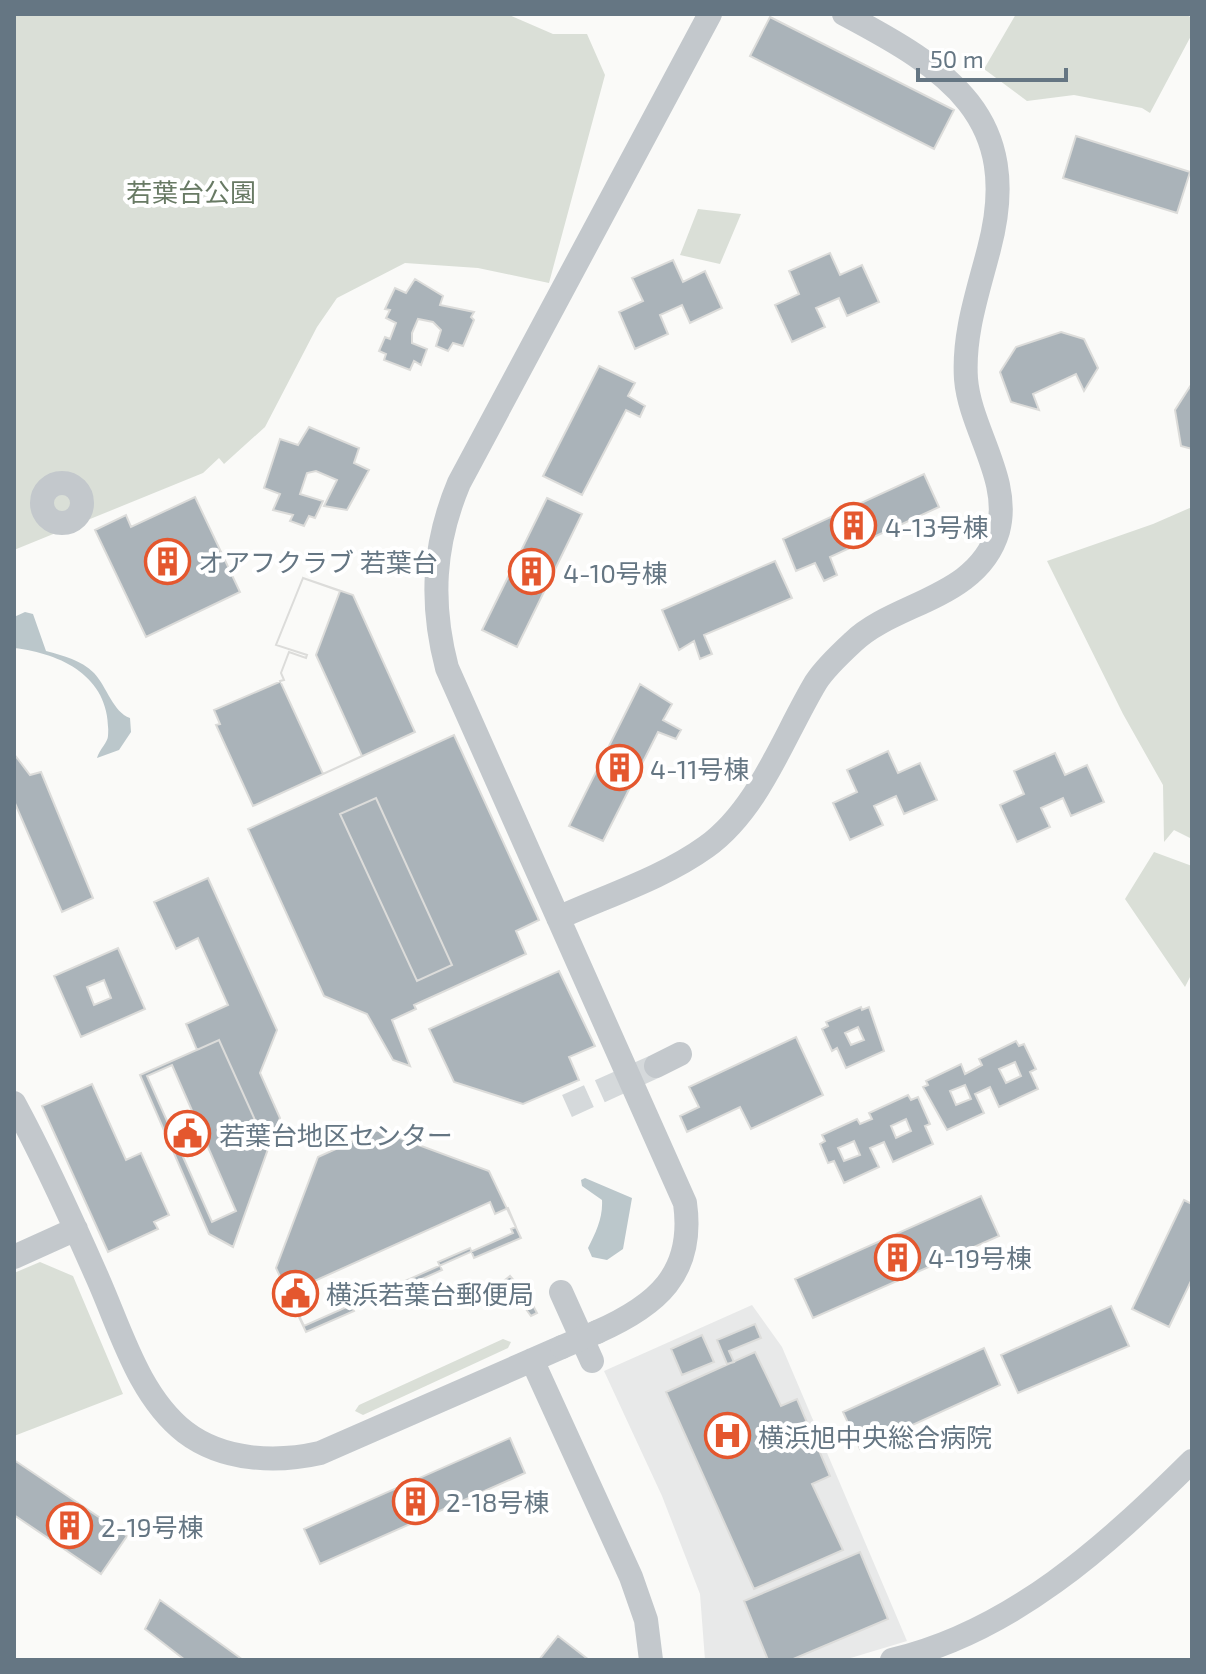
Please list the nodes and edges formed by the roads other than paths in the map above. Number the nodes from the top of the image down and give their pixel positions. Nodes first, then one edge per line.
1 (710, 14) edge
2 (844, 14) edge
3 (558, 918) junction
4 (680, 1054) dead end
5 (656, 1066) tunnel mouth
6 (14, 1103) edge
7 (76, 1229) junction
8 (14, 1257) edge
9 (561, 1292) dead end
10 (532, 1360) junction
11 (592, 1361) dead end
12 (1192, 1461) edge
13 (651, 1660) edge
14 (892, 1660) edge

1 - 3 street
2 - 3 street
3 - 10 street, bridge
4 - 5 street
6 - 7 street
7 - 8 street
7 - 10 street
9 - 11 street
10 - 13 street
12 - 14 street

